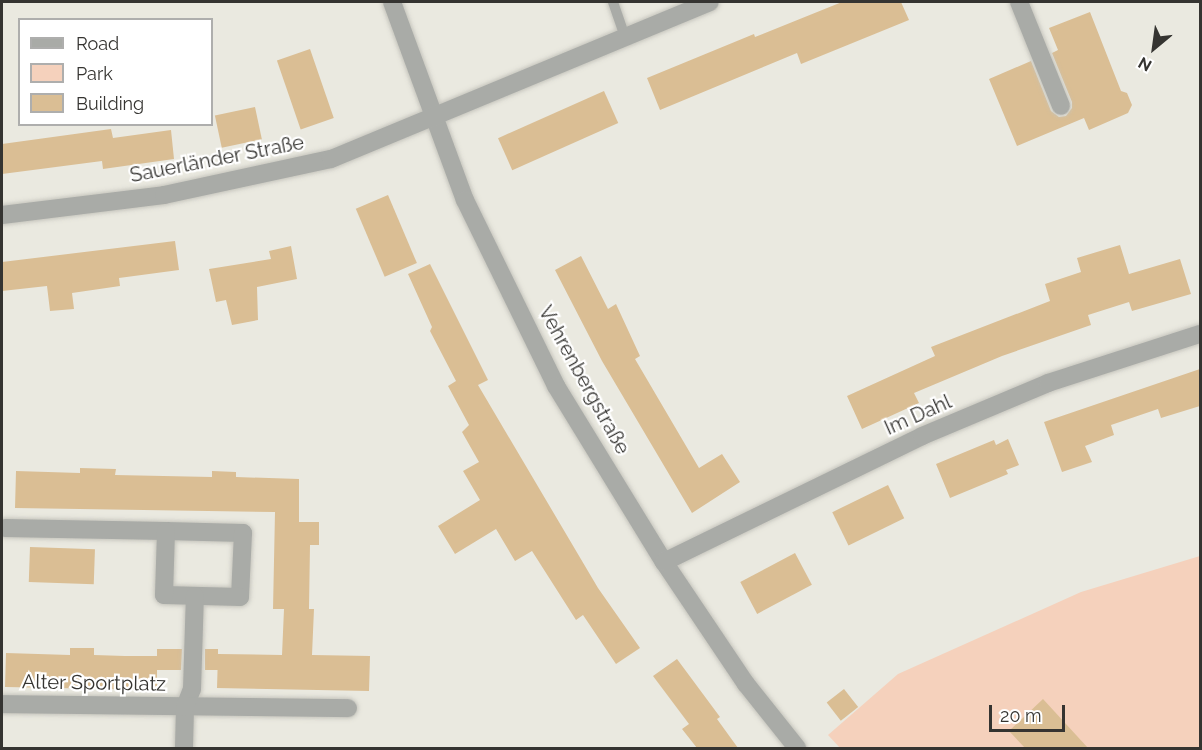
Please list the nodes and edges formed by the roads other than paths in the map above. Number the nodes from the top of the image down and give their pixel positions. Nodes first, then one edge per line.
1 (392, 2) edge
2 (613, 2) edge
3 (710, 2) edge
4 (1019, 2) edge
5 (625, 37) junction
6 (1061, 106) dead end
7 (433, 116) junction
8 (2, 215) edge
9 (1200, 334) edge
10 (5, 528) dead end
11 (166, 531) junction
12 (664, 562) junction
13 (195, 596) junction
14 (2, 704) edge
15 (185, 708) junction
16 (348, 708) dead end
17 (184, 748) edge
18 (797, 748) edge

1 - 7 street, Vehrenbergstraße
2 - 5 lane
3 - 5 street, Sauerländer Straße
4 - 6 street
5 - 7 street, Sauerländer Straße
7 - 8 street, Sauerländer Straße
7 - 12 street, Vehrenbergstraße
9 - 12 street, Im Dahl
10 - 11 street
11 - 13 street
11 - 13 street
12 - 18 street, Vehrenbergstraße
13 - 15 street, Alter Sportplatz
14 - 15 street, Alter Sportplatz
15 - 16 street, Alter Sportplatz
15 - 17 street, Alter Sportplatz

